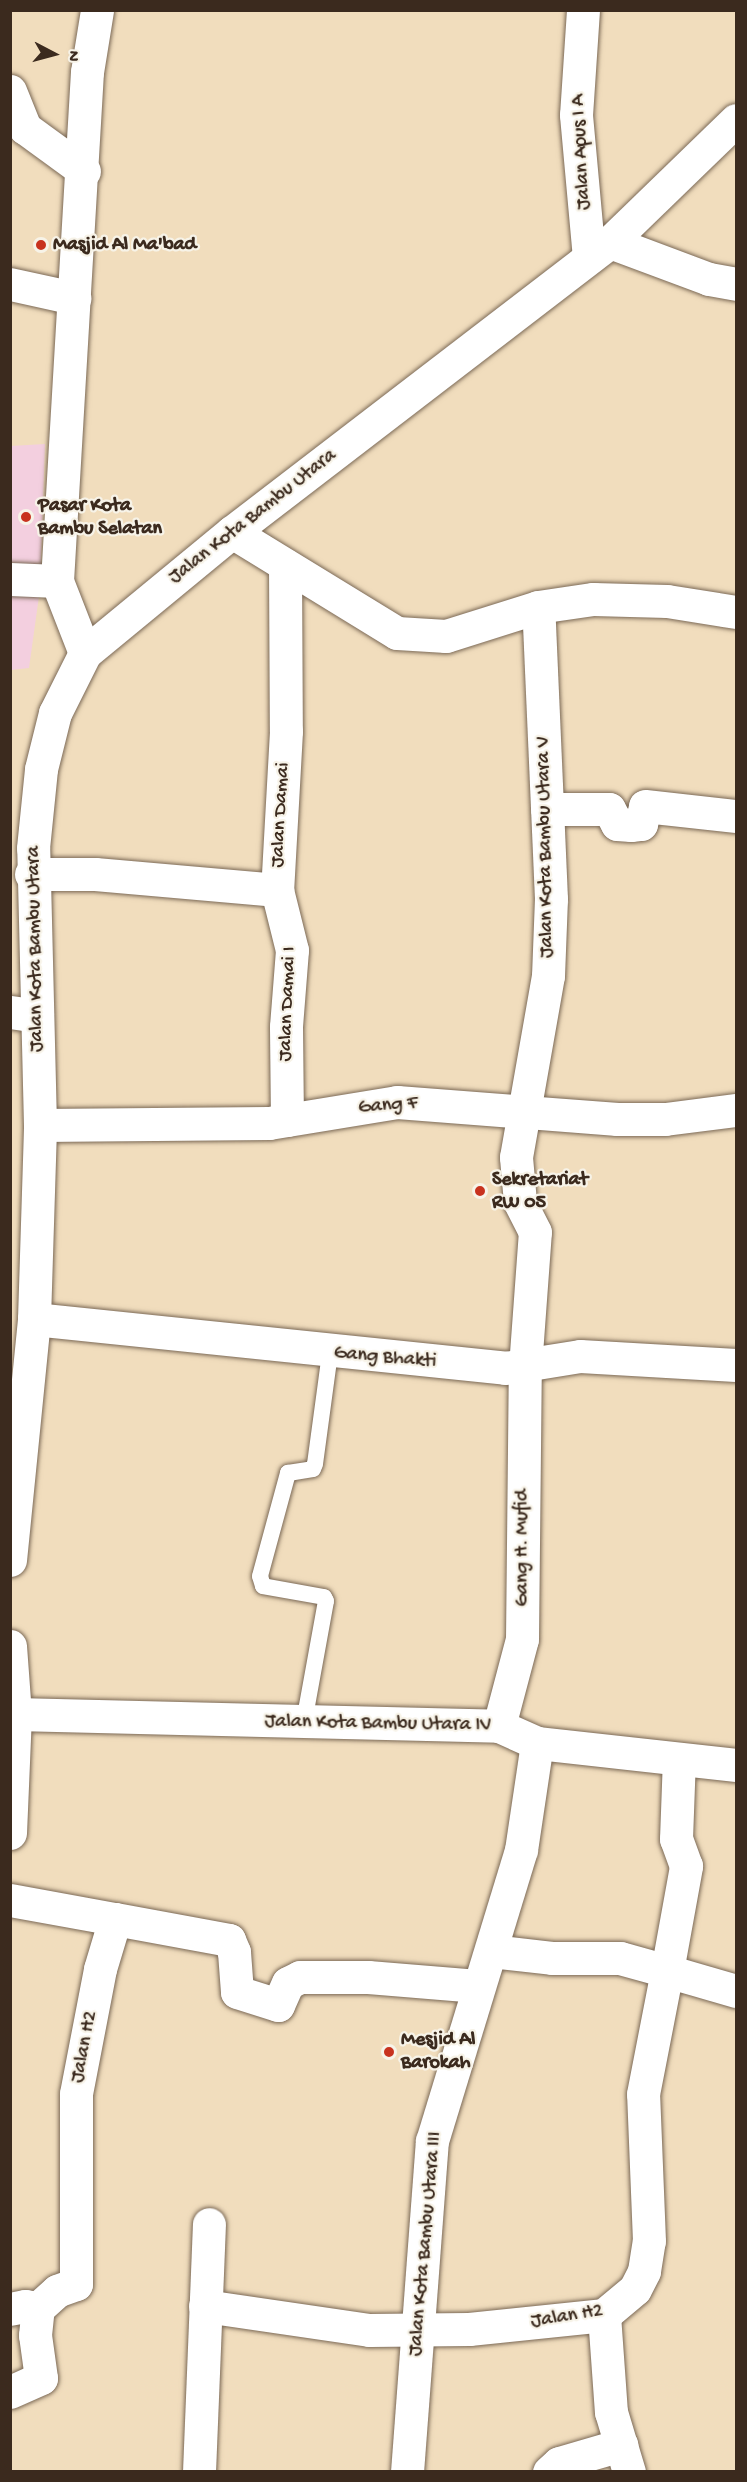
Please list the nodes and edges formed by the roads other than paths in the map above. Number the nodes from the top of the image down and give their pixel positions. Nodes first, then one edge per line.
1 (97, 10) edge
2 (583, 10) edge
3 (10, 92) edge
4 (736, 120) edge
5 (84, 171) junction
6 (599, 249) junction
7 (10, 284) edge
8 (736, 284) edge
9 (74, 298) junction
10 (232, 532) junction
11 (285, 565) junction
12 (10, 579) edge
13 (57, 581) junction
14 (538, 607) junction
15 (736, 612) edge
16 (85, 653) junction
17 (547, 809) junction
18 (736, 816) edge
19 (31, 874) junction
20 (277, 890) junction
21 (24, 1014) edge
22 (736, 1110) edge
23 (526, 1113) junction
24 (286, 1120) junction
25 (40, 1125) junction
26 (34, 1319) junction
27 (330, 1353) junction
28 (736, 1365) edge
29 (525, 1368) junction
30 (19, 1387) edge
31 (10, 1560) edge
32 (10, 1646) edge
33 (15, 1714) junction
34 (304, 1722) junction
35 (499, 1726) junction
36 (537, 1743) junction
37 (679, 1759) junction
38 (736, 1765) edge
39 (10, 1833) edge
40 (10, 1900) edge
41 (115, 1919) junction
42 (491, 1951) junction
43 (667, 1971) junction
44 (478, 1986) junction
45 (736, 1991) edge
46 (209, 2224) dead end
47 (205, 2306) junction
48 (24, 2309) edge
49 (604, 2315) junction
50 (417, 2329) junction
51 (10, 2392) edge
52 (625, 2458) edge
53 (199, 2472) edge
54 (407, 2472) edge
55 (549, 2472) edge

1 - 5 street
2 - 6 street, Jalan Apus I A
3 - 5 street
4 - 6 street, Jalan Kota Bambu Utara
5 - 9 street
6 - 8 street
6 - 10 street, Jalan Kota Bambu Utara
7 - 9 street
9 - 13 street
10 - 11 street
10 - 16 street, Jalan Kota Bambu Utara
11 - 14 street
11 - 20 street, Jalan Damai
12 - 13 street
13 - 16 street
14 - 15 street
14 - 17 street, Jalan Kota Bambu Utara V
16 - 19 street, Jalan Kota Bambu Utara
17 - 18 street
17 - 23 street, Jalan Kota Bambu Utara V
19 - 20 street, Jalan Damai
19 - 21 street, Jalan Kota Bambu Utara
20 - 24 street, Jalan Damai I
21 - 25 street, Jalan Kota Bambu Utara
22 - 23 street, Gang F
23 - 24 street, Gang F
23 - 29 street, Jalan Kota Bambu Utara V
24 - 25 street, Gang F
25 - 26 street, Jalan Kota Bambu Utara
26 - 27 street, Gang Bhakti
26 - 30 street, Jalan Kota Bambu Utara
27 - 29 street, Gang Bhakti
27 - 34 lane
28 - 29 street, Gang Bhakti
29 - 35 street, Gang H. Mufid
30 - 31 street, Jalan Kota Bambu Utara
32 - 33 street
33 - 34 street, Jalan Kota Bambu Utara IV
33 - 39 street
34 - 35 street, Jalan Kota Bambu Utara IV
35 - 36 street, Jalan Kota Bambu Utara IV
36 - 37 street, Jalan Kota Bambu Utara IV
36 - 42 street, Jalan Kota Bambu Utara III
37 - 38 street, Jalan Kota Bambu Utara IV
37 - 43 street, Jalan H2
40 - 41 street
41 - 44 street
41 - 48 street, Jalan H2
42 - 43 street
42 - 44 street, Jalan Kota Bambu Utara III
43 - 45 street
43 - 49 street, Jalan H2
44 - 50 street, Jalan Kota Bambu Utara III
46 - 47 street
47 - 50 street, Jalan H2
47 - 53 street
48 - 51 street
49 - 50 street, Jalan H2
49 - 52 street
50 - 54 street, Jalan Kota Bambu Utara III
52 - 55 street

